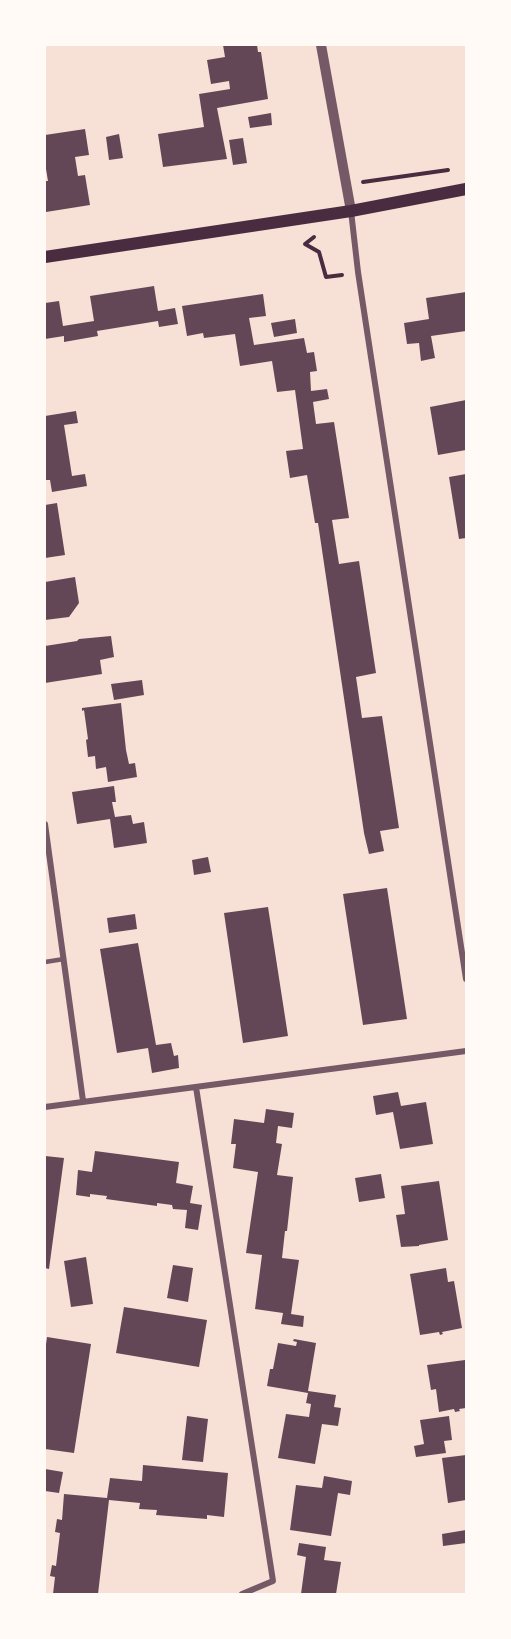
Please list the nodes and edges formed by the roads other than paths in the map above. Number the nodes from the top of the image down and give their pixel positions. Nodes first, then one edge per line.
1 (321, 45) edge
2 (466, 189) edge
3 (351, 211) junction
4 (45, 257) edge
5 (45, 824) edge
6 (64, 959) junction
7 (45, 962) edge
8 (466, 980) edge
9 (466, 1051) edge
10 (196, 1087) junction
11 (83, 1101) junction
12 (45, 1107) edge
13 (242, 1594) edge

1 - 3 street
2 - 3 main road
3 - 4 main road
3 - 8 street
5 - 6 street
6 - 7 lane
6 - 11 street
9 - 10 street
10 - 11 street
10 - 13 street
11 - 12 street

